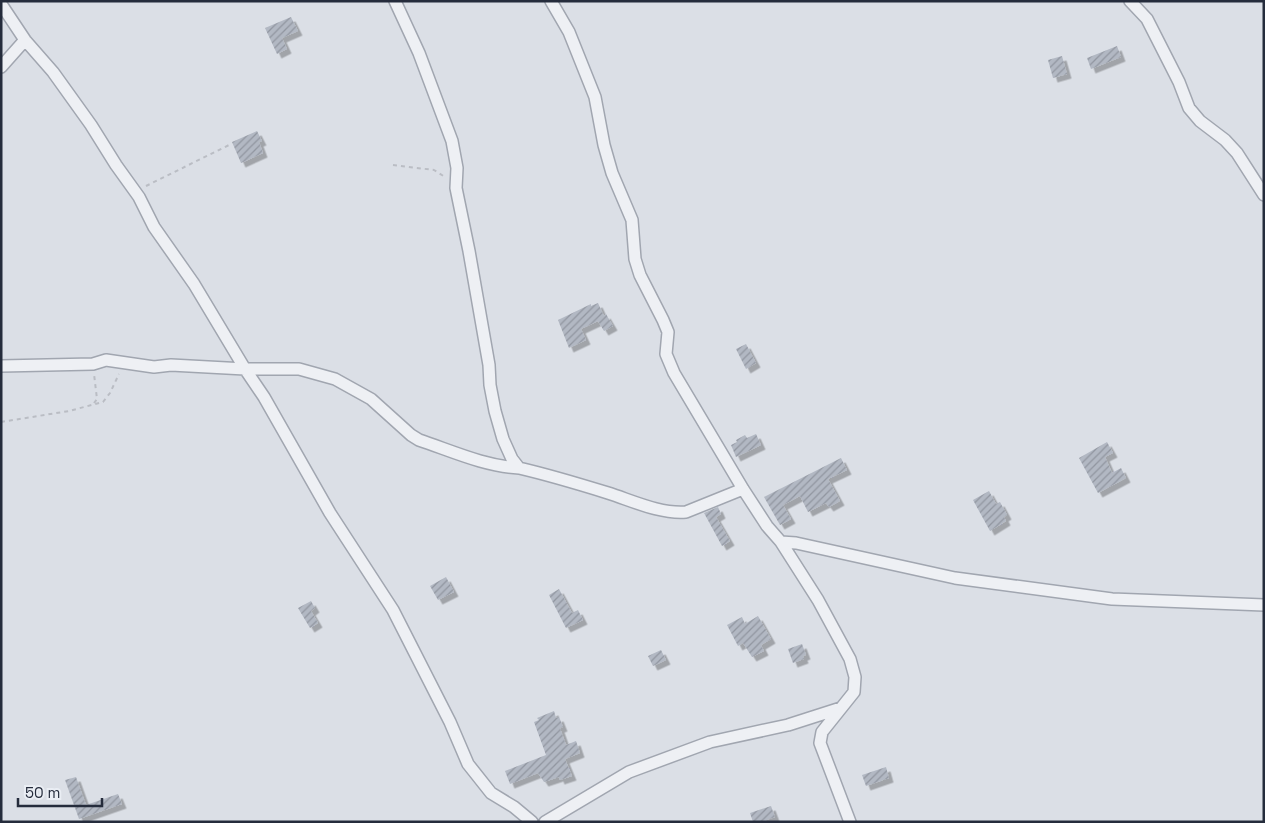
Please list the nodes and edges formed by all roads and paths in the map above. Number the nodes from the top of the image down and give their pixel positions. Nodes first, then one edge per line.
1 (394, 1) edge
2 (551, 1) edge
3 (1130, 1) edge
4 (1, 4) edge
5 (25, 40) junction
6 (1, 67) edge
7 (229, 145) dead end
8 (393, 165) dead end
9 (456, 183) junction
10 (136, 193) junction
11 (1264, 195) edge
12 (122, 362) junction
13 (93, 364) junction
14 (1, 366) edge
15 (244, 369) junction
16 (92, 404) junction
17 (1, 422) edge
18 (519, 468) junction
19 (743, 489) junction
20 (781, 542) junction
21 (1264, 605) edge
22 (841, 708) junction
23 (532, 822) edge
24 (545, 822) edge
25 (850, 822) edge

1 - 9 street
2 - 19 street
3 - 11 street
4 - 5 street
5 - 6 street
5 - 10 street
7 - 10 path
8 - 9 path
9 - 18 street
10 - 15 street
12 - 13 street
12 - 15 street
12 - 16 path
13 - 14 street
13 - 16 path
15 - 18 street
15 - 23 street
16 - 17 path
18 - 19 street
19 - 20 street
20 - 21 street
20 - 22 street
22 - 24 street
22 - 25 street

